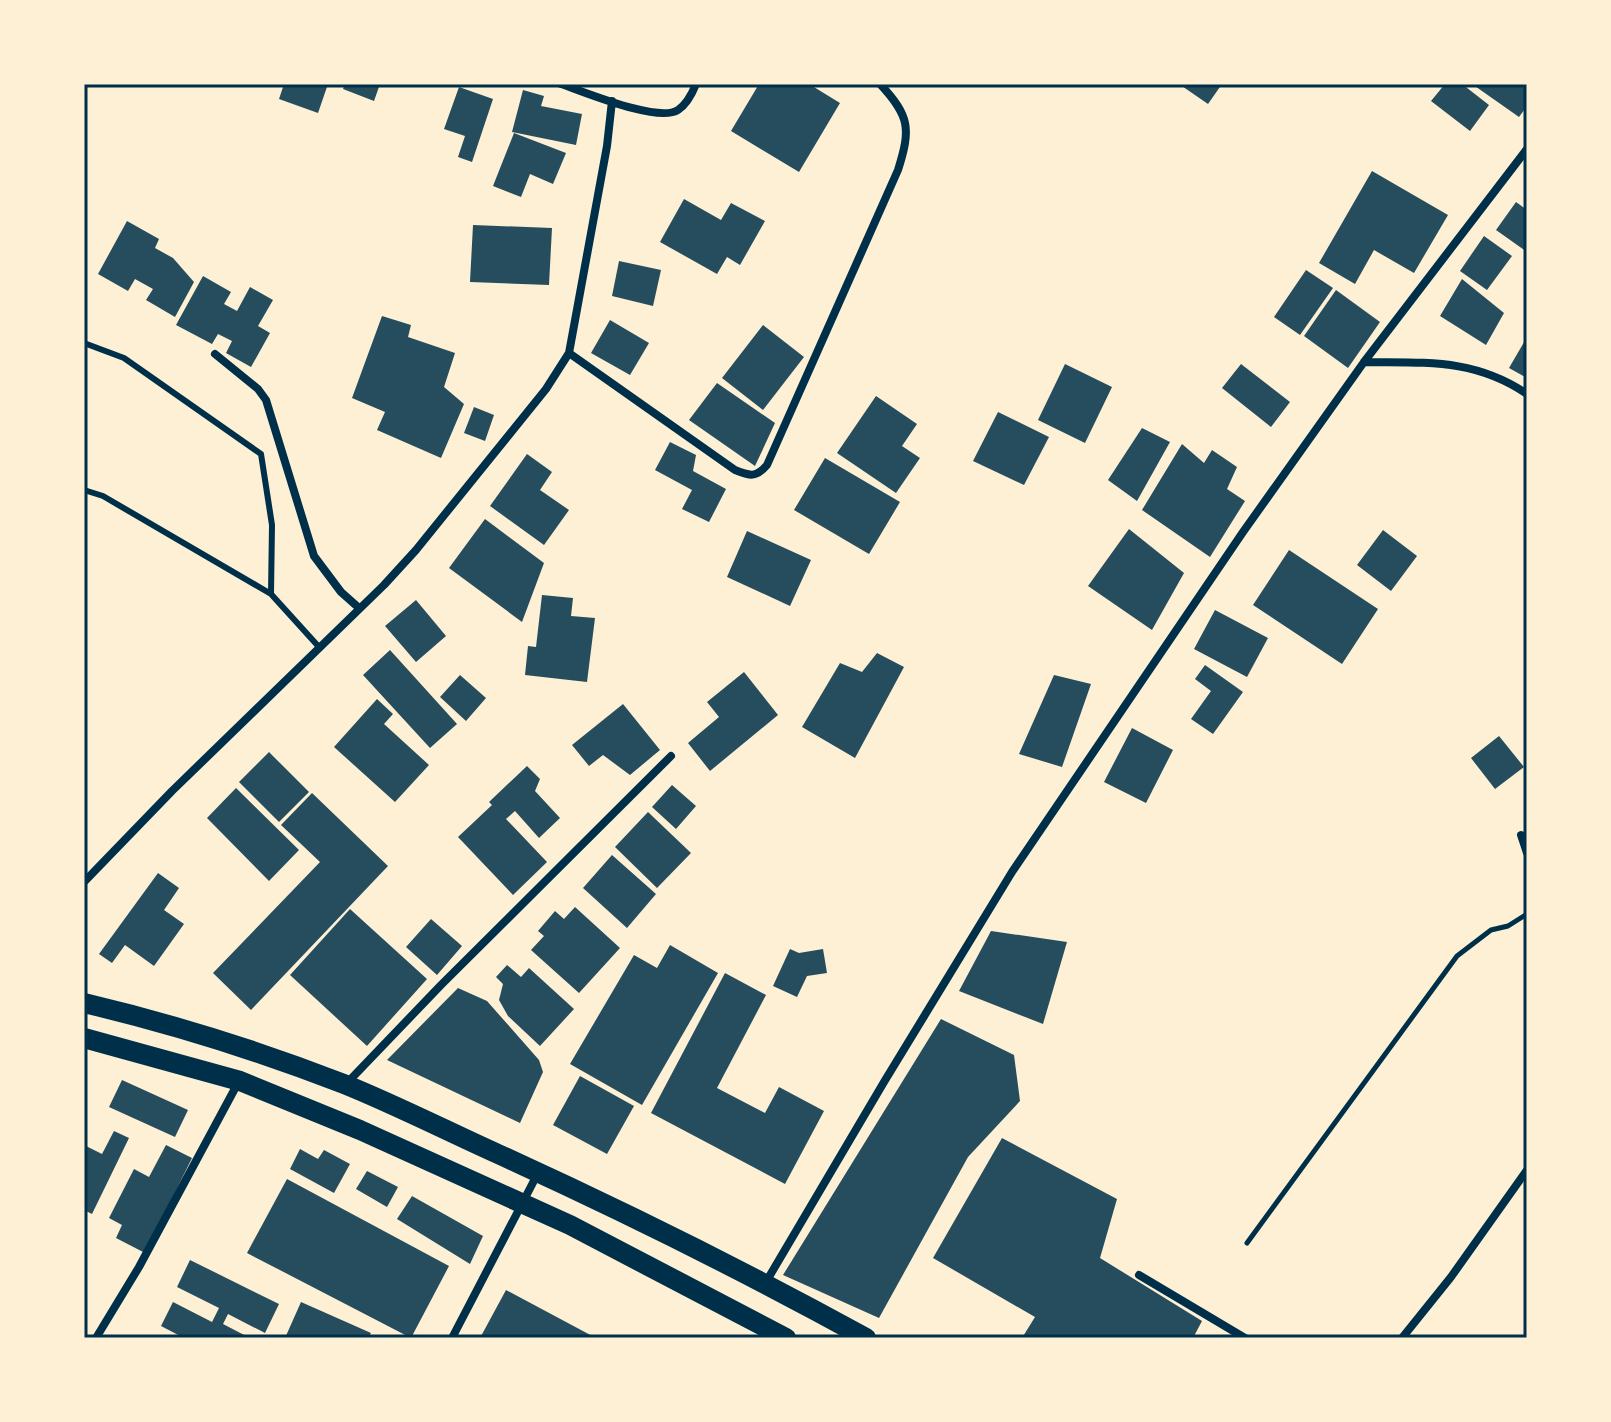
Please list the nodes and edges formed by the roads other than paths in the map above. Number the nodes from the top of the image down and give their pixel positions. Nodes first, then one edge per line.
1 (561, 84) edge
2 (696, 84) edge
3 (880, 84) edge
4 (612, 101) junction
5 (1527, 149) edge
6 (84, 343) edge
7 (569, 353) junction
8 (215, 354) dead end
9 (1364, 362) junction
10 (1527, 394) edge
11 (84, 490) edge
12 (271, 594) junction
13 (359, 608) junction
14 (319, 647) junction
15 (671, 756) dead end
16 (1521, 835) dead end
17 (1527, 853) edge
18 (84, 882) edge
19 (84, 1003) edge
20 (84, 1038) edge
21 (240, 1081) junction
22 (345, 1085) junction
23 (1527, 1170) edge
24 (538, 1173) junction
25 (521, 1202) junction
26 (1139, 1275) dead end
27 (765, 1282) junction
28 (96, 1338) edge
29 (452, 1338) edge
30 (786, 1338) edge
31 (866, 1338) edge
32 (1245, 1338) edge
33 (1402, 1338) edge

1 - 4 street
2 - 4 street
3 - 7 street
4 - 7 street
5 - 9 street
6 - 12 lane
7 - 13 street
8 - 13 street
9 - 10 street
9 - 27 street
11 - 12 lane
12 - 14 lane
13 - 14 street
14 - 18 street
15 - 22 street
16 - 17 street
19 - 22 main road
20 - 21 main road
21 - 25 main road
21 - 28 street
22 - 24 main road
23 - 33 street
24 - 25 street
24 - 27 main road
25 - 29 street
25 - 30 main road
26 - 32 street
27 - 31 main road

